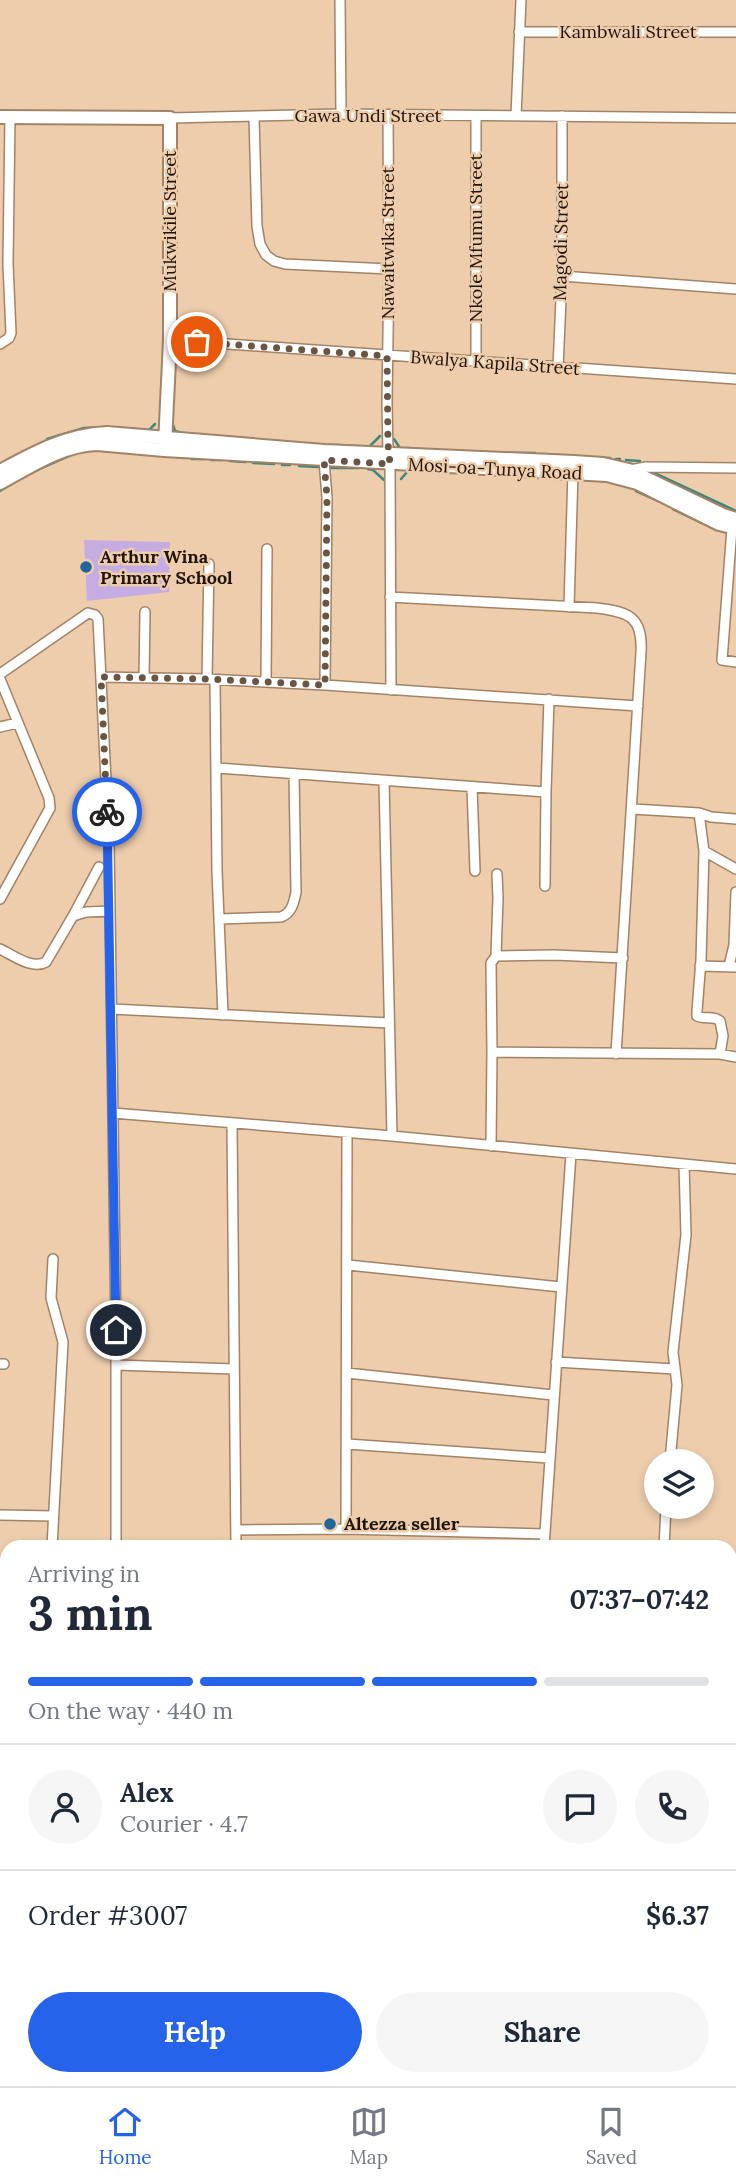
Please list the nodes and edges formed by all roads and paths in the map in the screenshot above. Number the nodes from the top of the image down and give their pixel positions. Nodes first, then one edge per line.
1 (340, 0) edge
2 (520, 0) edge
3 (519, 32) junction
4 (736, 32) edge
5 (341, 114) junction
6 (388, 116) junction
7 (476, 116) junction
8 (516, 116) junction
9 (562, 116) junction
10 (5, 117) edge
11 (254, 117) junction
12 (170, 118) junction
13 (736, 118) edge
14 (4, 264) edge
15 (389, 269) junction
16 (562, 276) junction
17 (736, 289) edge
18 (170, 340) junction
19 (0, 344) edge
20 (387, 356) junction
21 (476, 361) junction
22 (558, 368) junction
23 (736, 379) edge
24 (165, 445) junction
25 (389, 459) junction
26 (324, 460) junction
27 (736, 468) edge
28 (0, 471) edge
29 (573, 472) junction
30 (626, 474) junction
31 (0, 483) edge
32 (735, 525) edge
33 (267, 549) dead end
34 (209, 564) dead end
35 (390, 597) junction
36 (569, 607) junction
37 (145, 612) dead end
38 (736, 662) edge
39 (0, 677) edge
40 (101, 677) junction
41 (145, 678) junction
42 (211, 679) junction
43 (266, 682) junction
44 (325, 685) junction
45 (391, 690) junction
46 (549, 698) junction
47 (638, 706) junction
48 (17, 723) junction
49 (0, 727) edge
50 (217, 768) junction
51 (294, 774) junction
52 (384, 781) junction
53 (472, 787) junction
54 (546, 792) junction
55 (632, 809) junction
56 (699, 813) junction
57 (736, 818) edge
58 (704, 851) junction
59 (99, 867) dead end
60 (736, 869) edge
61 (475, 871) dead end
62 (496, 874) dead end
63 (545, 886) dead end
64 (736, 892) edge
65 (0, 899) edge
66 (110, 911) junction
67 (73, 916) junction
68 (219, 919) junction
69 (0, 949) edge
70 (496, 956) junction
71 (623, 958) junction
72 (700, 966) junction
73 (733, 966) edge
74 (112, 1010) junction
75 (223, 1015) junction
76 (389, 1023) junction
77 (492, 1052) junction
78 (616, 1054) junction
79 (720, 1054) junction
80 (736, 1057) edge
81 (113, 1113) junction
82 (232, 1123) junction
83 (347, 1133) junction
84 (392, 1136) junction
85 (491, 1146) junction
86 (571, 1154) junction
87 (684, 1164) junction
88 (736, 1169) edge
89 (53, 1259) dead end
90 (348, 1265) junction
91 (561, 1287) junction
92 (556, 1362) junction
93 (116, 1365) junction
94 (234, 1369) junction
95 (675, 1369) junction
96 (347, 1374) junction
97 (554, 1395) junction
98 (347, 1444) junction
99 (671, 1449) edge
100 (550, 1458) junction
101 (0, 1515) edge
102 (53, 1516) junction
103 (665, 1519) edge
104 (346, 1529) junction
105 (236, 1530) junction
106 (545, 1534) junction
107 (52, 1540) edge
108 (116, 1540) edge
109 (236, 1540) edge
110 (545, 1540) edge
111 (664, 1540) edge

1 - 5 street
2 - 3 street
3 - 4 street, Kambwali Street
3 - 8 street
5 - 6 street, Gawa Undi Street
5 - 11 street, Gawa Undi Street
6 - 7 street, Gawa Undi Street
6 - 15 street, Nawaitwika Street
7 - 8 street, Gawa Undi Street
7 - 21 street, Nkole Mfumu Street
8 - 9 street, Gawa Undi Street
9 - 13 street, Gawa Undi Street
9 - 16 street, Magodi Street
10 - 12 main road, Gawa Undi Street
10 - 14 street
11 - 12 street, Gawa Undi Street
11 - 15 street
12 - 18 main road, Mukwikile Street
14 - 19 street
15 - 20 street, Nawaitwika Street
16 - 17 street
16 - 22 street, Magodi Street
18 - 20 street, Bwalya Kapila Street
18 - 24 main road, Mukwikile Street
20 - 21 street, Bwalya Kapila Street
20 - 25 street, Nawaitwika Street
21 - 22 street, Bwalya Kapila Street
22 - 23 street, Bwalya Kapila Street
24 - 25 main road, Mosi-oa-Tunya Road
24 - 26 main road, Mosi-oa-Tunya Road
24 - 28 main road, Mosi-oa-Tunya Road
24 - 31 main road, Mosi-oa-Tunya Road
25 - 26 main road, Mosi-oa-Tunya Road
25 - 29 main road, Mosi-oa-Tunya Road
25 - 30 main road, Mosi-oa-Tunya Road
25 - 35 street, Nawaitwika Street
26 - 44 street
27 - 30 street
29 - 30 main road, Mosi-oa-Tunya Road
29 - 36 street
30 - 32 main road, Mosi-oa-Tunya Road
32 - 38 street
33 - 43 street
34 - 42 street
35 - 36 street
35 - 45 street, Nawaitwika Street
36 - 47 street
37 - 41 street
39 - 40 street
39 - 48 street
40 - 41 street
40 - 66 street
41 - 42 street
42 - 43 street
42 - 50 street
43 - 44 street
44 - 45 street
45 - 46 street
46 - 47 street
46 - 54 street
47 - 55 street
48 - 49 street
48 - 65 street
50 - 51 street
50 - 68 street
51 - 52 street
51 - 68 street
52 - 53 street
52 - 76 street
53 - 54 street
53 - 61 street
54 - 63 street
55 - 56 street
55 - 71 street
56 - 57 street
56 - 58 street
58 - 60 street
58 - 72 street
59 - 67 street
62 - 70 street
64 - 73 street
66 - 67 street
66 - 74 street
67 - 69 street
68 - 75 street
70 - 71 street
70 - 77 street
71 - 78 street
72 - 73 street
72 - 79 street
74 - 75 street
74 - 81 street
75 - 76 street
76 - 84 street
77 - 78 street
77 - 85 street
78 - 79 street
79 - 80 street
81 - 82 street
81 - 93 street
82 - 83 street
82 - 94 street
83 - 84 street
83 - 90 street
84 - 85 street
85 - 86 street
86 - 87 street
86 - 91 street
87 - 88 street
87 - 95 street
89 - 102 street
90 - 91 street
90 - 96 street
91 - 92 street
92 - 95 street
92 - 97 street
93 - 94 street
93 - 108 street
94 - 105 street
95 - 99 street
96 - 97 street
96 - 98 street
97 - 100 street
98 - 100 street
98 - 104 street
100 - 106 street
101 - 102 street
102 - 107 street
103 - 111 street
104 - 105 street
104 - 106 street
105 - 109 street
106 - 110 street

